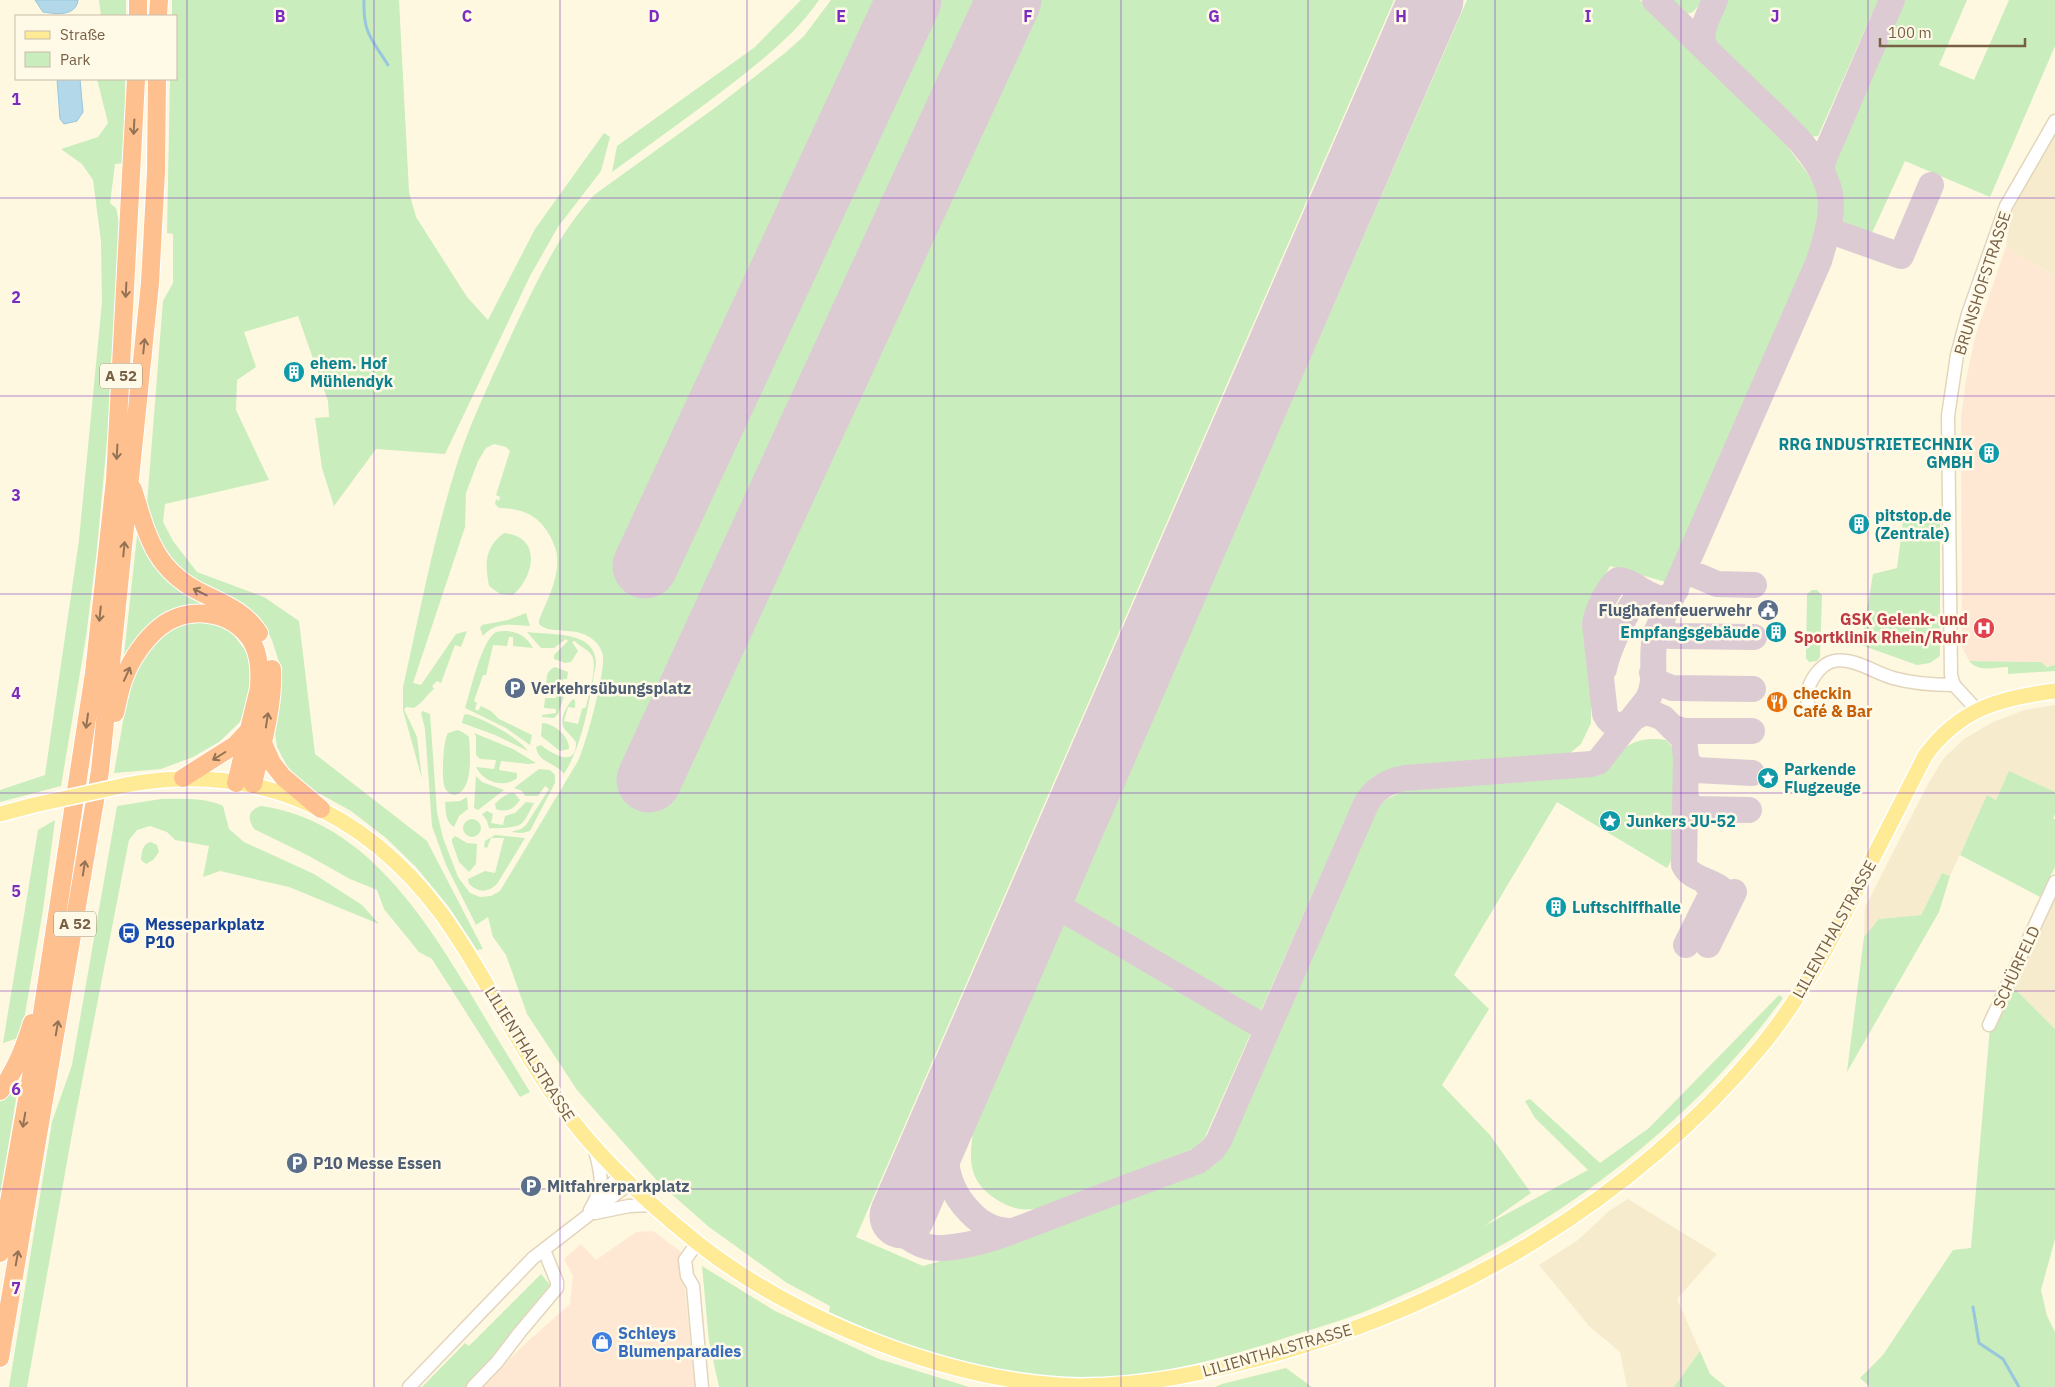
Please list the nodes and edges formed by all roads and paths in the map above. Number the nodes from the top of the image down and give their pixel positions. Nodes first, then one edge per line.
1 (138, 0) edge
2 (159, 0) edge
3 (138, 15) edge
4 (158, 15) edge
5 (136, 80) edge
6 (157, 80) edge
7 (2054, 126) edge
8 (131, 482) junction
9 (1954, 685) junction
10 (2055, 691) edge
11 (1811, 710) dead end
12 (1977, 710) junction
13 (250, 728) junction
14 (263, 743) junction
15 (100, 771) junction
16 (183, 778) junction
17 (244, 784) junction
18 (321, 809) junction
19 (0, 814) edge
20 (2055, 882) edge
21 (48, 968) junction
22 (1989, 1025) dead end
23 (0, 1091) edge
24 (594, 1146) junction
25 (626, 1179) junction
26 (600, 1193) junction
27 (653, 1204) junction
28 (588, 1215) junction
29 (697, 1242) junction
30 (544, 1250) junction
31 (0, 1253) edge
32 (0, 1358) edge
33 (1182, 1382) edge
34 (1164, 1383) edge
35 (409, 1387) edge
36 (472, 1387) edge
37 (702, 1387) edge

1 - 3 highway
2 - 4 highway
5 -> 21 highway, A 52
8 -> 6 highway, A 52
7 - 9 street, BRUNSHOFSTRASSE
14 -> 8 highway
15 -> 8 highway, A 52
9 - 11 street
9 - 12 street
10 - 12 main road, LILIENTHALSTRASSE
12 - 33 main road, LILIENTHALSTRASSE
15 -> 13 highway
13 -> 16 highway
13 - 17 highway
14 - 17 highway
14 - 18 highway
32 -> 15 highway, A 52
16 - 17 main road, LILIENTHALSTRASSE
16 - 19 main road, LILIENTHALSTRASSE, bridge
17 - 18 main road, LILIENTHALSTRASSE
18 - 24 main road, LILIENTHALSTRASSE
20 - 22 street, SCHÜRFELD
21 - 23 highway
21 -> 31 highway, A 52
24 - 25 main road, LILIENTHALSTRASSE
24 - 26 street
25 - 26 street
25 - 27 main road, LILIENTHALSTRASSE
25 - 28 street
26 - 28 street
27 - 28 street
27 - 29 main road, LILIENTHALSTRASSE
28 - 30 street
29 - 34 main road, LILIENTHALSTRASSE
29 - 37 street
30 - 35 street
30 - 36 street
33 - 34 main road, LILIENTHALSTRASSE

